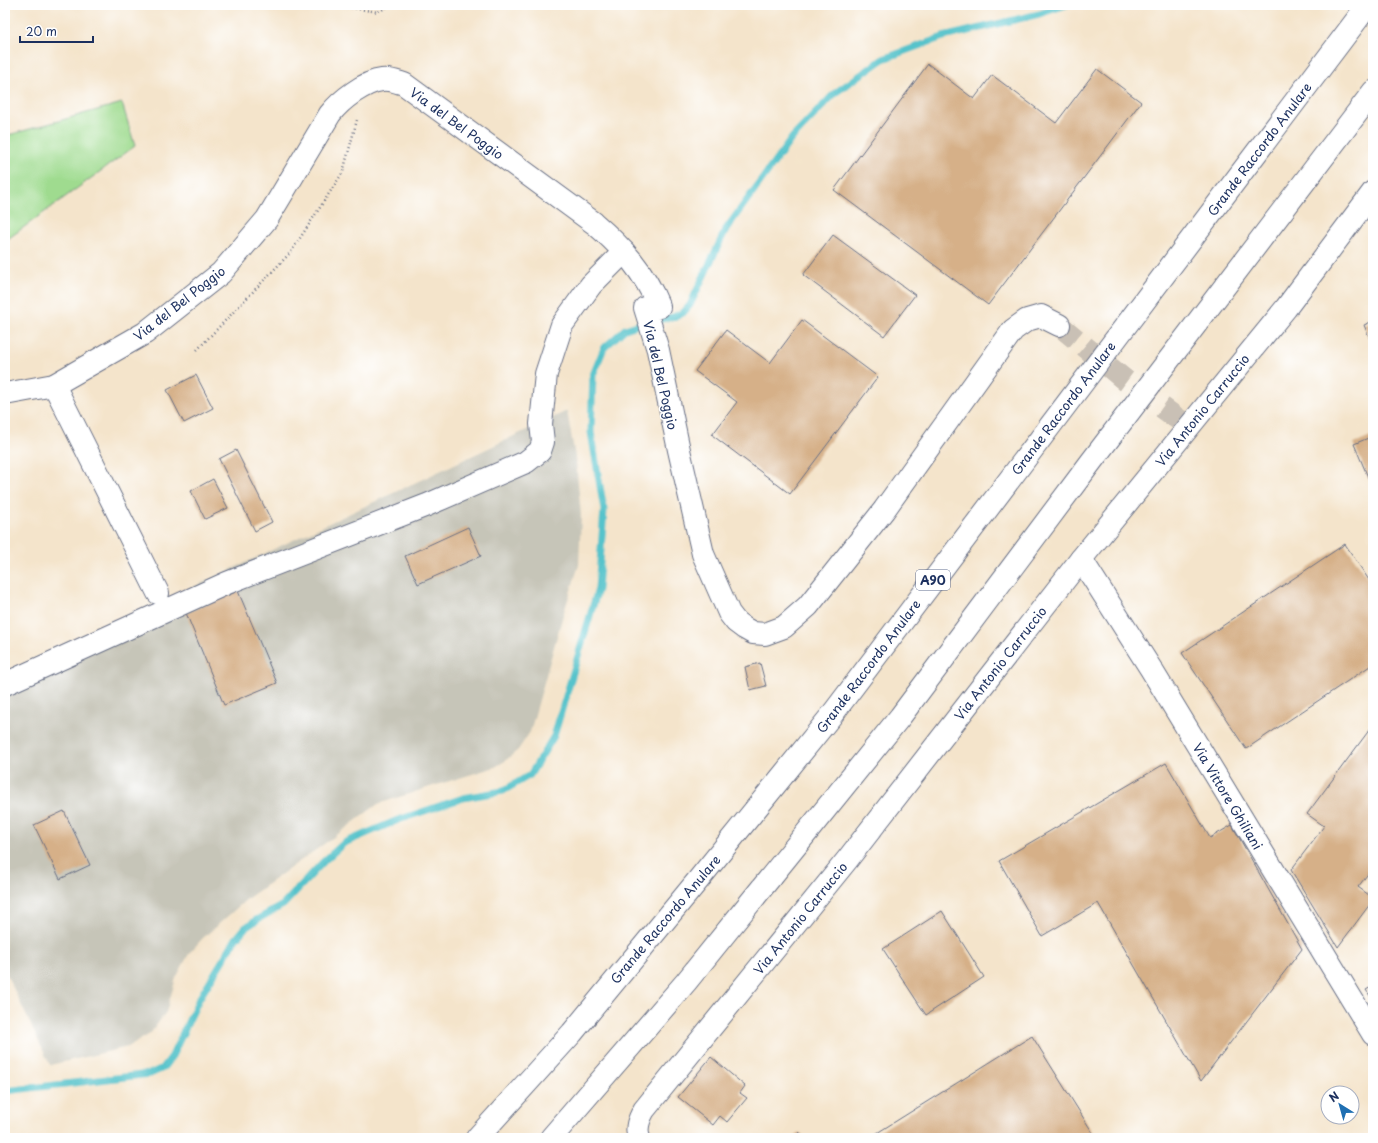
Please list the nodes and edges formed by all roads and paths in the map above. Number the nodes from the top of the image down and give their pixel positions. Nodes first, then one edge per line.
1 (344, 5) edge
2 (390, 5) edge
3 (1368, 5) edge
4 (367, 85) junction
5 (1373, 92) edge
6 (1373, 192) edge
7 (624, 252) junction
8 (1059, 325) tunnel mouth
9 (197, 350) dead end
10 (54, 385) junction
11 (5, 394) edge
12 (1081, 559) junction
13 (158, 593) dead end
14 (5, 684) edge
15 (1373, 1034) edge
16 (477, 1138) edge
17 (551, 1138) edge
18 (639, 1138) edge

1 - 2 path
3 - 16 main road, Grande Raccordo Anulare / A90
4 - 7 main road, Via del Bel Poggio
4 - 9 path
4 - 10 main road, Via del Bel Poggio
5 - 17 main road
6 - 12 main road, Via Antonio Carruccio
7 - 8 main road, Via del Bel Poggio
7 - 14 main road
10 - 11 main road, Via del Bel Poggio
10 - 13 main road
12 - 15 main road, Via Vittore Ghiliani
12 - 18 main road, Via Antonio Carruccio

